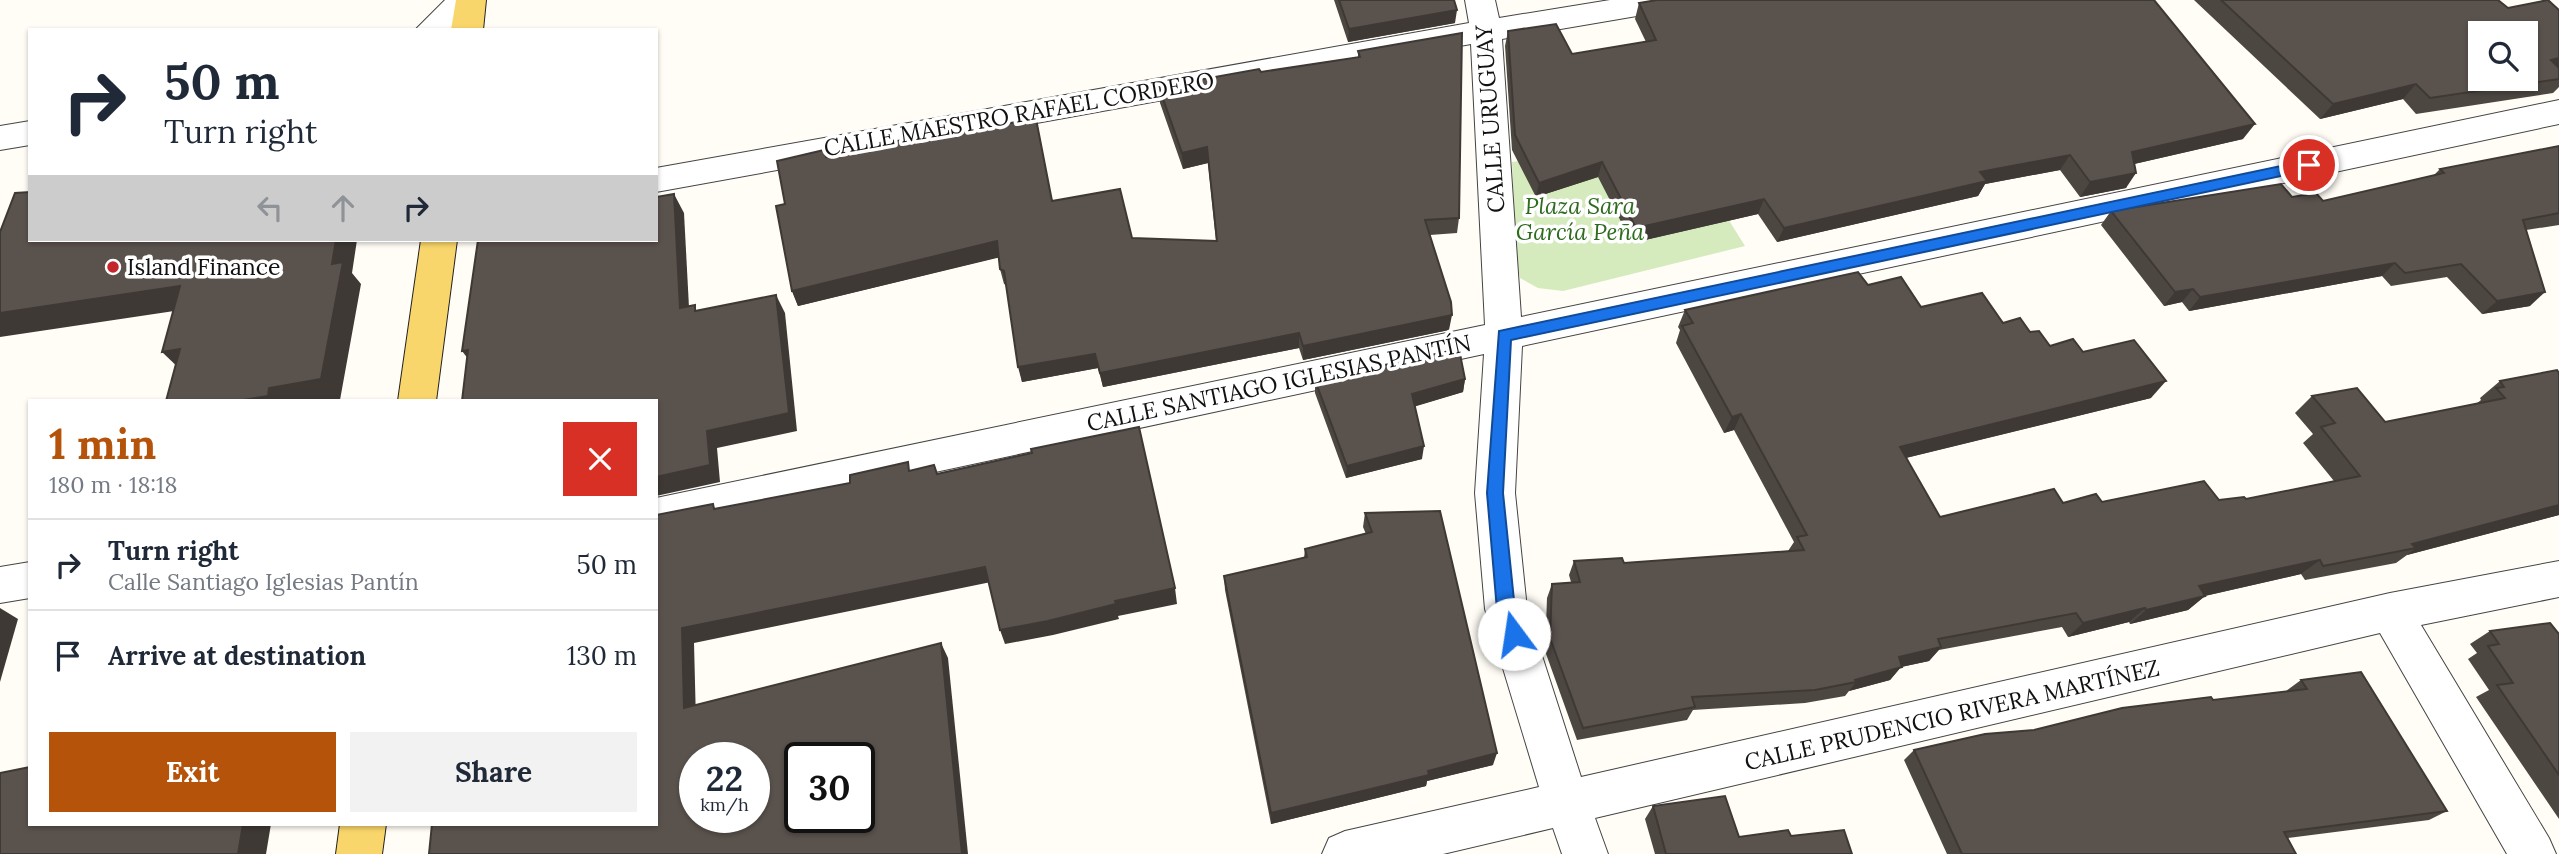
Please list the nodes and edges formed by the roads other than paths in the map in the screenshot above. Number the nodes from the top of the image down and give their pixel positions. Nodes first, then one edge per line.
1 (464, 0) edge
2 (471, 0) edge
3 (1672, 0) edge
4 (1483, 15) edge
5 (432, 28) edge
6 (467, 28) edge
7 (2559, 112) edge
8 (28, 133) edge
9 (0, 138) edge
10 (658, 180) edge
11 (439, 242) edge
12 (1504, 335) junction
13 (417, 399) edge
14 (658, 515) edge
15 (2559, 579) edge
16 (28, 580) edge
17 (0, 585) edge
18 (2390, 612) junction
19 (1567, 805) junction
20 (363, 826) edge
21 (359, 854) edge
22 (1345, 854) edge
23 (1586, 854) edge
24 (2533, 854) edge

1 - 5 street
2 - 6 main road
3 - 4 street, CALLE MAESTRO RAFAEL CORDERO
4 - 10 street, CALLE MAESTRO RAFAEL CORDERO
4 - 12 street, CALLE URUGUAY
7 - 12 street, CALLE SANTIAGO IGLESIAS PANTÍN
8 - 9 street
11 - 13 main road
12 - 14 street, CALLE SANTIAGO IGLESIAS PANTÍN
12 - 19 street, CALLE URUGUAY
15 - 18 street, CALLE PRUDENCIO RIVERA MARTÍNEZ
16 - 17 street
18 - 19 street, CALLE PRUDENCIO RIVERA MARTÍNEZ
18 - 24 street
19 - 22 street, CALLE PRUDENCIO RIVERA MARTÍNEZ
19 - 23 street, CALLE URUGUAY
20 - 21 main road

